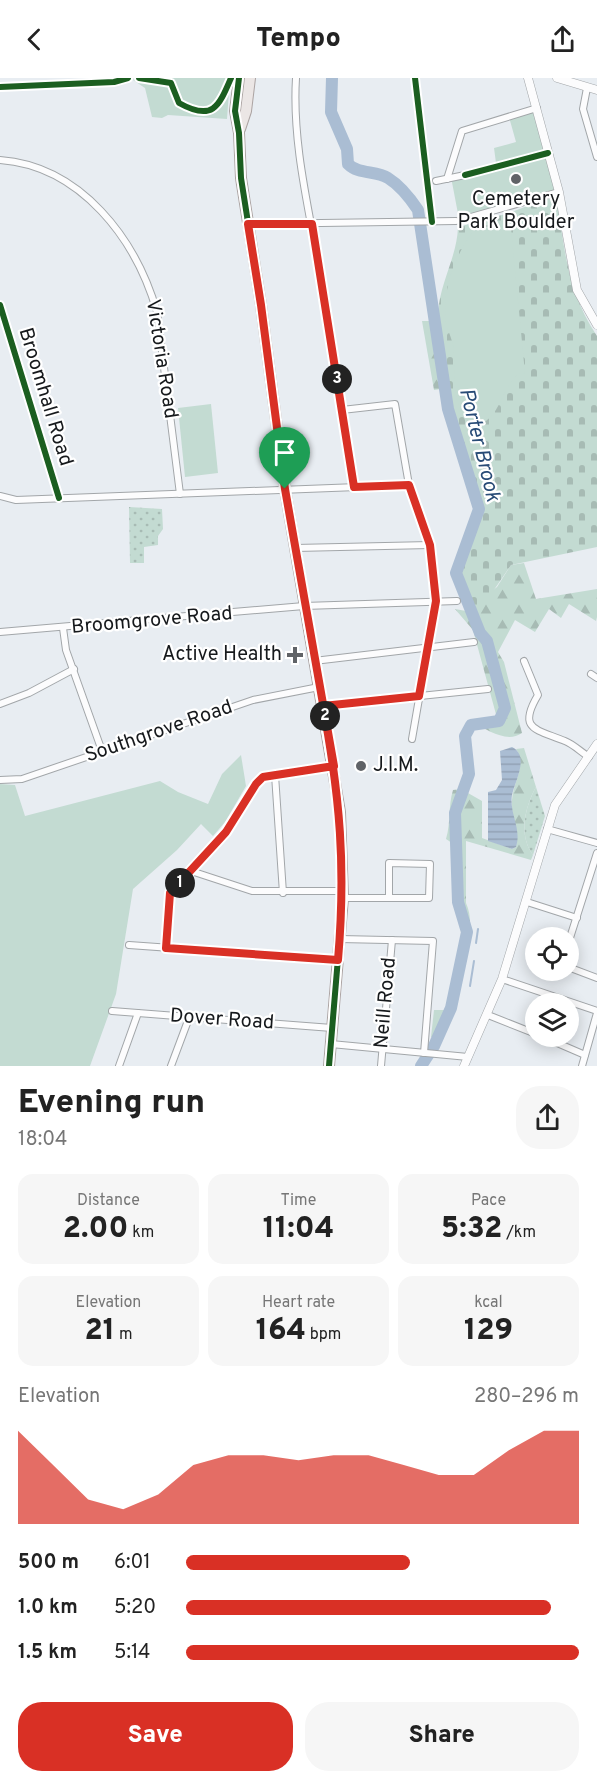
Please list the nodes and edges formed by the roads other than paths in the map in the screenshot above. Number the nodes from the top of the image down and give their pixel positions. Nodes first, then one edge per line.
1 (128, 78) edge
2 (239, 78) edge
3 (250, 78) edge
4 (296, 78) edge
5 (415, 78) edge
6 (528, 78) edge
7 (557, 78) edge
8 (0, 87) edge
9 (587, 88) junction
10 (597, 90) edge
11 (537, 108) junction
12 (240, 133) junction
13 (597, 157) edge
14 (0, 160) edge
15 (465, 174) dead end
16 (447, 179) junction
17 (436, 181) dead end
18 (559, 192) junction
19 (464, 219) dead end
20 (456, 221) dead end
21 (429, 222) junction
22 (248, 224) junction
23 (312, 224) junction
24 (320, 273) dead end
25 (325, 303) dead end
26 (0, 305) edge
27 (597, 325) edge
28 (342, 410) junction
29 (409, 485) junction
30 (354, 487) junction
31 (285, 489) junction
32 (180, 494) junction
33 (0, 496) edge
34 (59, 498) junction
35 (430, 545) junction
36 (295, 548) junction
37 (436, 601) junction
38 (457, 601) dead end
39 (304, 606) junction
40 (63, 628) junction
41 (0, 632) edge
42 (474, 642) dead end
43 (427, 648) junction
44 (314, 661) junction
45 (524, 661) dead end
46 (74, 669) junction
47 (319, 687) junction
48 (488, 689) dead end
49 (419, 696) junction
50 (0, 704) edge
51 (323, 706) junction
52 (412, 739) dead end
53 (597, 744) edge
54 (102, 751) junction
55 (589, 757) junction
56 (334, 766) junction
57 (275, 775) junction
58 (0, 780) edge
59 (547, 829) junction
60 (597, 843) edge
61 (597, 853) edge
62 (191, 871) junction
63 (283, 893) junction
64 (343, 895) junction
65 (389, 898) junction
66 (526, 902) junction
67 (577, 918) junction
68 (574, 927) edge
69 (340, 939) junction
70 (392, 940) junction
71 (129, 945) dead end
72 (166, 948) junction
73 (338, 960) junction
74 (579, 971) edge
75 (597, 978) edge
76 (502, 979) junction
77 (112, 1011) dead end
78 (597, 1012) edge
79 (138, 1013) junction
80 (488, 1014) junction
81 (189, 1018) junction
82 (332, 1028) junction
83 (525, 1029) edge
84 (331, 1044) junction
85 (566, 1047) edge
86 (382, 1049) junction
87 (425, 1053) junction
88 (585, 1055) junction
89 (468, 1057) junction
90 (119, 1066) edge
91 (171, 1066) edge
92 (329, 1066) edge
93 (381, 1066) edge
94 (464, 1066) edge
95 (582, 1066) edge

1 - 8 street
2 - 12 main road
3 - 12 main road
4 - 23 street
5 - 21 street
6 - 11 street
7 - 9 street
9 - 10 street
9 - 13 street
11 - 16 street
11 - 18 street
12 - 22 main road
14 - 32 street, Victoria Road
15 - 16 street
16 - 17 street
18 - 19 street
18 - 27 street
20 - 21 street
21 - 23 street
22 - 23 street
22 - 31 main road
23 - 24 street
25 - 28 street
26 - 34 street, Broomhall Road
28 - 29 street
28 - 30 street
29 - 30 street
29 - 35 street
30 - 31 street
31 - 32 street
31 - 36 main road
32 - 34 street
33 - 34 street
35 - 36 street
35 - 37 street
36 - 39 main road
37 - 38 street, Broomgrove Road
37 - 39 street, Broomgrove Road
37 - 43 street
39 - 40 street, Broomgrove Road
39 - 44 main road
40 - 41 street, Broomgrove Road
40 - 46 street
42 - 43 street
43 - 44 street
43 - 49 street
44 - 47 main road
45 - 55 street
46 - 50 street
46 - 54 street
47 - 51 main road
47 - 54 street, Southgrove Road
48 - 49 street
49 - 51 street
49 - 52 street
51 - 56 main road
53 - 55 street
54 - 58 street, Southgrove Road
55 - 59 street
56 - 57 street
56 - 64 main road
57 - 62 street
57 - 63 street
59 - 60 street
59 - 66 street
61 - 67 street
62 - 63 street
62 - 72 street
63 - 64 street
64 - 65 street
64 - 69 main road
65 - 65 street
66 - 67 street
66 - 76 street
67 - 68 street
69 - 70 street
69 - 73 main road
70 - 86 street, Neill Road
70 - 87 street
71 - 72 street
72 - 73 street
73 - 82 main road
74 - 75 street
76 - 78 street
76 - 80 street
77 - 79 street, Dover Road
78 - 88 street
79 - 81 street, Dover Road
79 - 90 street
80 - 83 street
80 - 89 street
81 - 82 street, Dover Road
81 - 91 street
82 - 84 main road
84 - 86 street
84 - 92 main road
85 - 88 street
86 - 87 street
86 - 93 street, Neill Road
87 - 89 street
88 - 95 street
89 - 94 street

